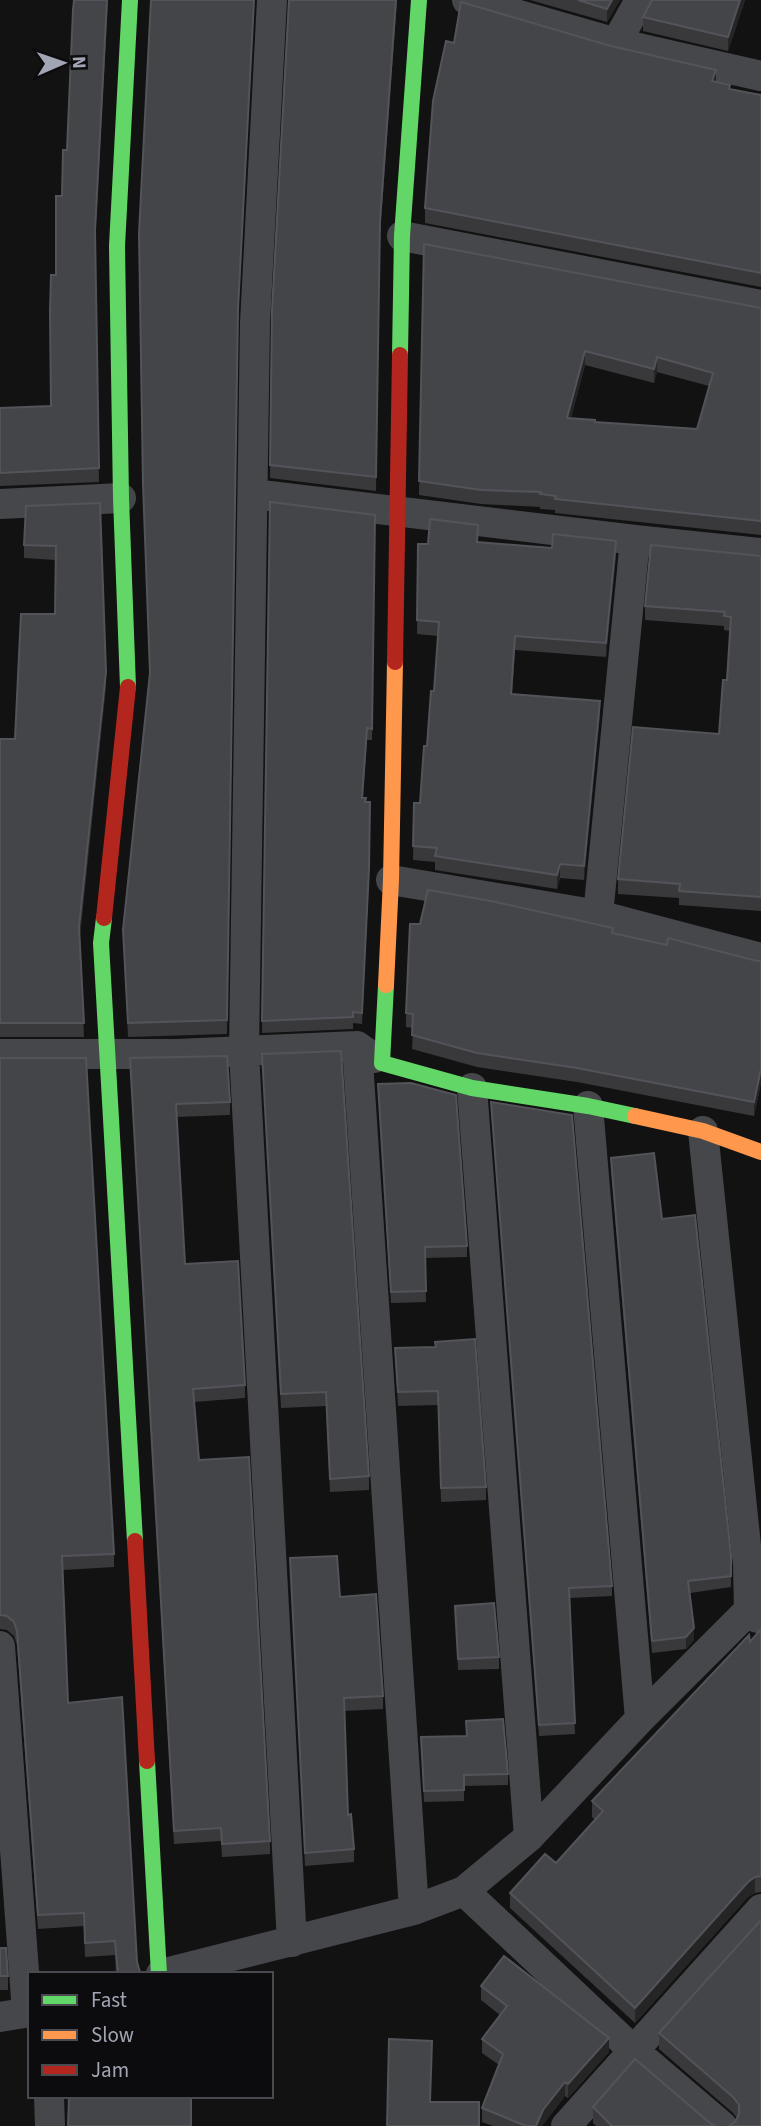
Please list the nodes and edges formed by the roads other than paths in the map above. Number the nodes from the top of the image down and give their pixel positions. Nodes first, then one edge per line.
1 (130, 0) edge
2 (272, 0) edge
3 (419, 0) edge
4 (467, 0) edge
5 (639, 0) edge
6 (616, 43) junction
7 (761, 76) edge
8 (402, 236) junction
9 (761, 305) edge
10 (253, 494) junction
11 (121, 498) junction
12 (0, 504) edge
13 (398, 512) junction
14 (635, 540) junction
15 (761, 553) edge
16 (391, 880) junction
17 (598, 915) junction
18 (761, 958) edge
19 (357, 1046) junction
20 (244, 1052) junction
21 (0, 1054) edge
22 (107, 1054) junction
23 (382, 1063) junction
24 (472, 1088) junction
25 (588, 1106) junction
26 (703, 1131) junction
27 (761, 1152) edge
28 (757, 1611) edge
29 (0, 1646) edge
30 (640, 1719) junction
31 (529, 1837) junction
32 (464, 1891) junction
33 (761, 1909) edge
34 (414, 1910) junction
35 (292, 1942) junction
36 (160, 1972) edge
37 (168, 1972) edge
38 (19, 2014) edge
39 (634, 2051) junction
40 (49, 2098) edge
41 (50, 2126) edge
42 (566, 2126) edge
43 (722, 2126) edge

1 - 11 street
2 - 10 street
3 - 8 street
4 - 6 street
5 - 6 street
6 - 7 street
8 - 9 street
8 - 13 street
10 - 13 street
10 - 20 street
11 - 12 street
11 - 22 street
13 - 14 street
13 - 16 street
14 - 15 street
14 - 17 street
16 - 17 street
16 - 23 street
17 - 18 street
19 - 20 street
19 - 23 street
19 - 34 street
20 - 22 street
20 - 35 street
21 - 22 street
22 - 36 street
23 - 24 street
24 - 25 street
24 - 31 street
25 - 26 street
25 - 30 street
26 - 27 street
26 - 28 street
28 - 30 street
29 - 38 street
30 - 31 street
31 - 32 street
32 - 34 street
32 - 39 street
33 - 39 street
34 - 35 street
35 - 37 street
39 - 42 street
39 - 43 street
40 - 41 street

